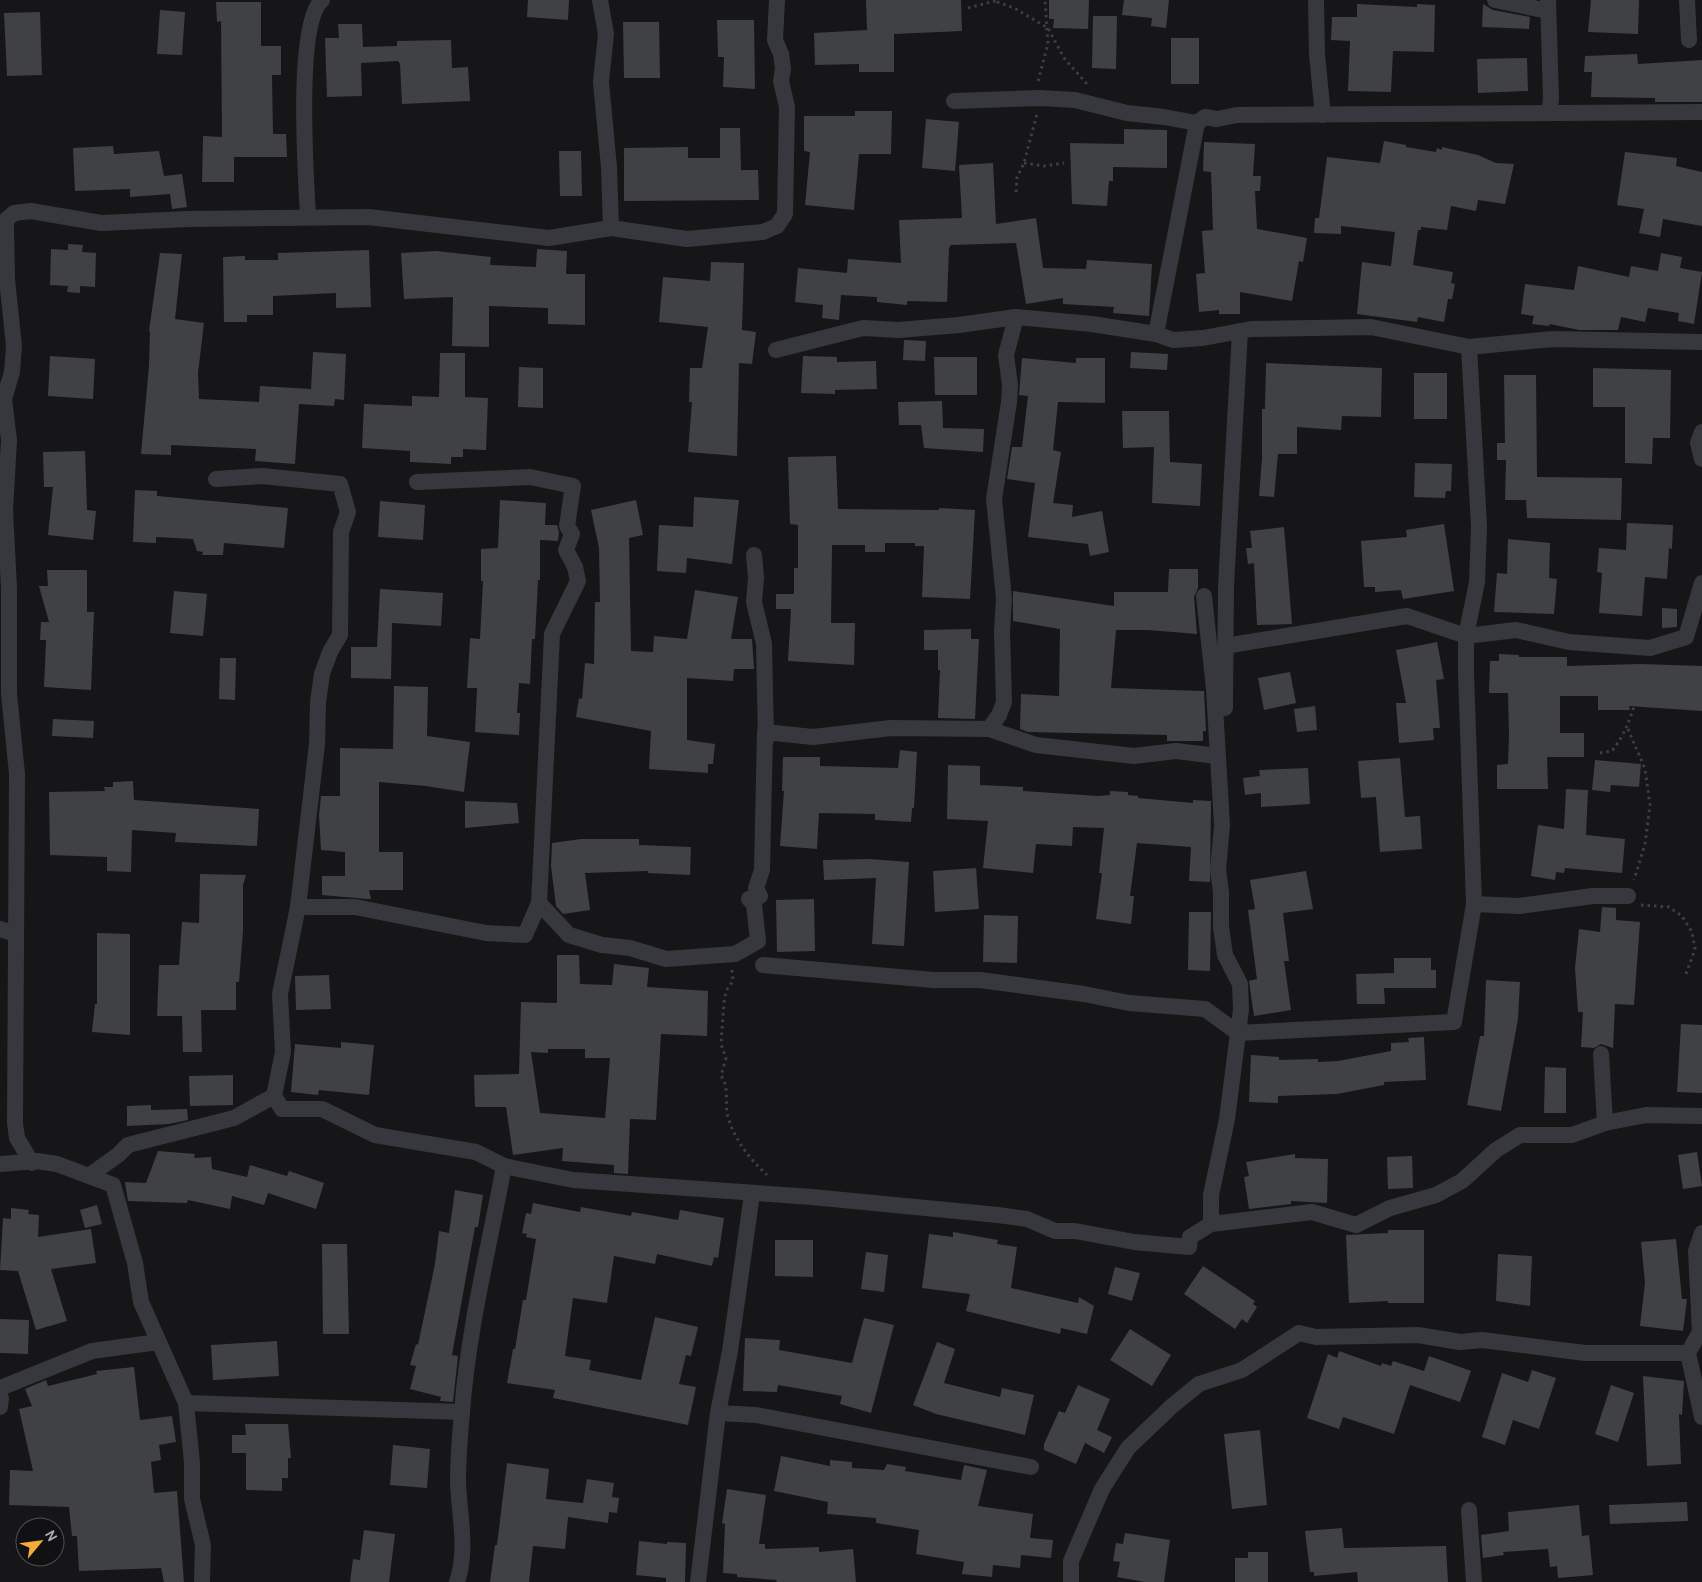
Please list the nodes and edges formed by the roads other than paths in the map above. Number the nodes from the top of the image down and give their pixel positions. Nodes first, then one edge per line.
1 (322, 0) edge
2 (600, 0) edge
3 (777, 0) edge
4 (1316, 0) edge
5 (1495, 0) edge
6 (1687, 0) edge
7 (1548, 5) edge
8 (1689, 40) dead end
9 (954, 101) dead end
10 (1702, 112) edge
11 (1548, 113) junction
12 (1323, 114) junction
13 (1197, 123) junction
14 (308, 216) junction
15 (3, 227) edge
16 (611, 228) junction
17 (1016, 317) junction
18 (1240, 331) junction
19 (1156, 334) junction
20 (1702, 342) edge
21 (1469, 347) junction
22 (776, 350) dead end
23 (1702, 432) edge
24 (1702, 459) edge
25 (216, 479) dead end
26 (417, 482) dead end
27 (754, 555) dead end
28 (1702, 583) edge
29 (1204, 596) dead end
30 (1466, 636) junction
31 (1225, 646) junction
32 (989, 729) junction
33 (765, 732) junction
34 (1221, 753) junction
35 (1628, 896) road end
36 (539, 902) junction
37 (1474, 904) junction
38 (298, 907) junction
39 (0, 929) edge
40 (16, 934) junction
41 (763, 965) dead end
42 (1238, 1034) junction
43 (1601, 1054) dead end
44 (274, 1096) junction
45 (1702, 1116) edge
46 (1605, 1123) junction
47 (32, 1163) junction
48 (0, 1164) edge
49 (504, 1166) junction
50 (90, 1175) junction
51 (759, 1195) junction
52 (1211, 1224) junction
53 (1702, 1233) edge
54 (158, 1342) junction
55 (1688, 1353) junction
56 (0, 1398) edge
57 (186, 1403) junction
58 (462, 1412) junction
59 (718, 1413) junction
60 (1702, 1417) edge
61 (1031, 1467) dead end
62 (1469, 1510) dead end
63 (202, 1582) edge
64 (457, 1582) edge
65 (698, 1582) edge
66 (1071, 1582) edge
67 (1474, 1582) edge

1 - 14 street
2 - 16 street
3 - 16 street
4 - 12 street
5 - 7 street
6 - 8 street
7 - 11 street
9 - 13 street
10 - 11 street
11 - 12 street
12 - 13 street
13 - 19 street
14 - 15 street
14 - 16 street
15 - 40 street
17 - 19 street
17 - 22 street
17 - 32 street
18 - 19 street
18 - 21 street
18 - 31 street
20 - 21 street
21 - 30 street
23 - 24 street
25 - 38 street
26 - 36 street
27 - 33 street
28 - 30 street
29 - 34 street
30 - 31 street
30 - 37 street
31 - 34 street
32 - 33 street
32 - 34 street
33 - 36 street
34 - 42 street
35 - 37 street
36 - 38 street
37 - 42 street
38 - 44 street
39 - 40 street
40 - 47 street
41 - 42 street
42 - 52 street
43 - 46 street
44 - 49 street
44 - 50 street
45 - 46 street
46 - 52 street
47 - 48 street
47 - 50 street
49 - 51 street
49 - 58 street
50 - 54 street
51 - 52 street
51 - 59 street
53 - 55 street
54 - 56 street
54 - 57 street
55 - 60 street
55 - 66 street
57 - 58 street
57 - 63 street
58 - 64 street
59 - 61 street
59 - 65 street
62 - 67 street

